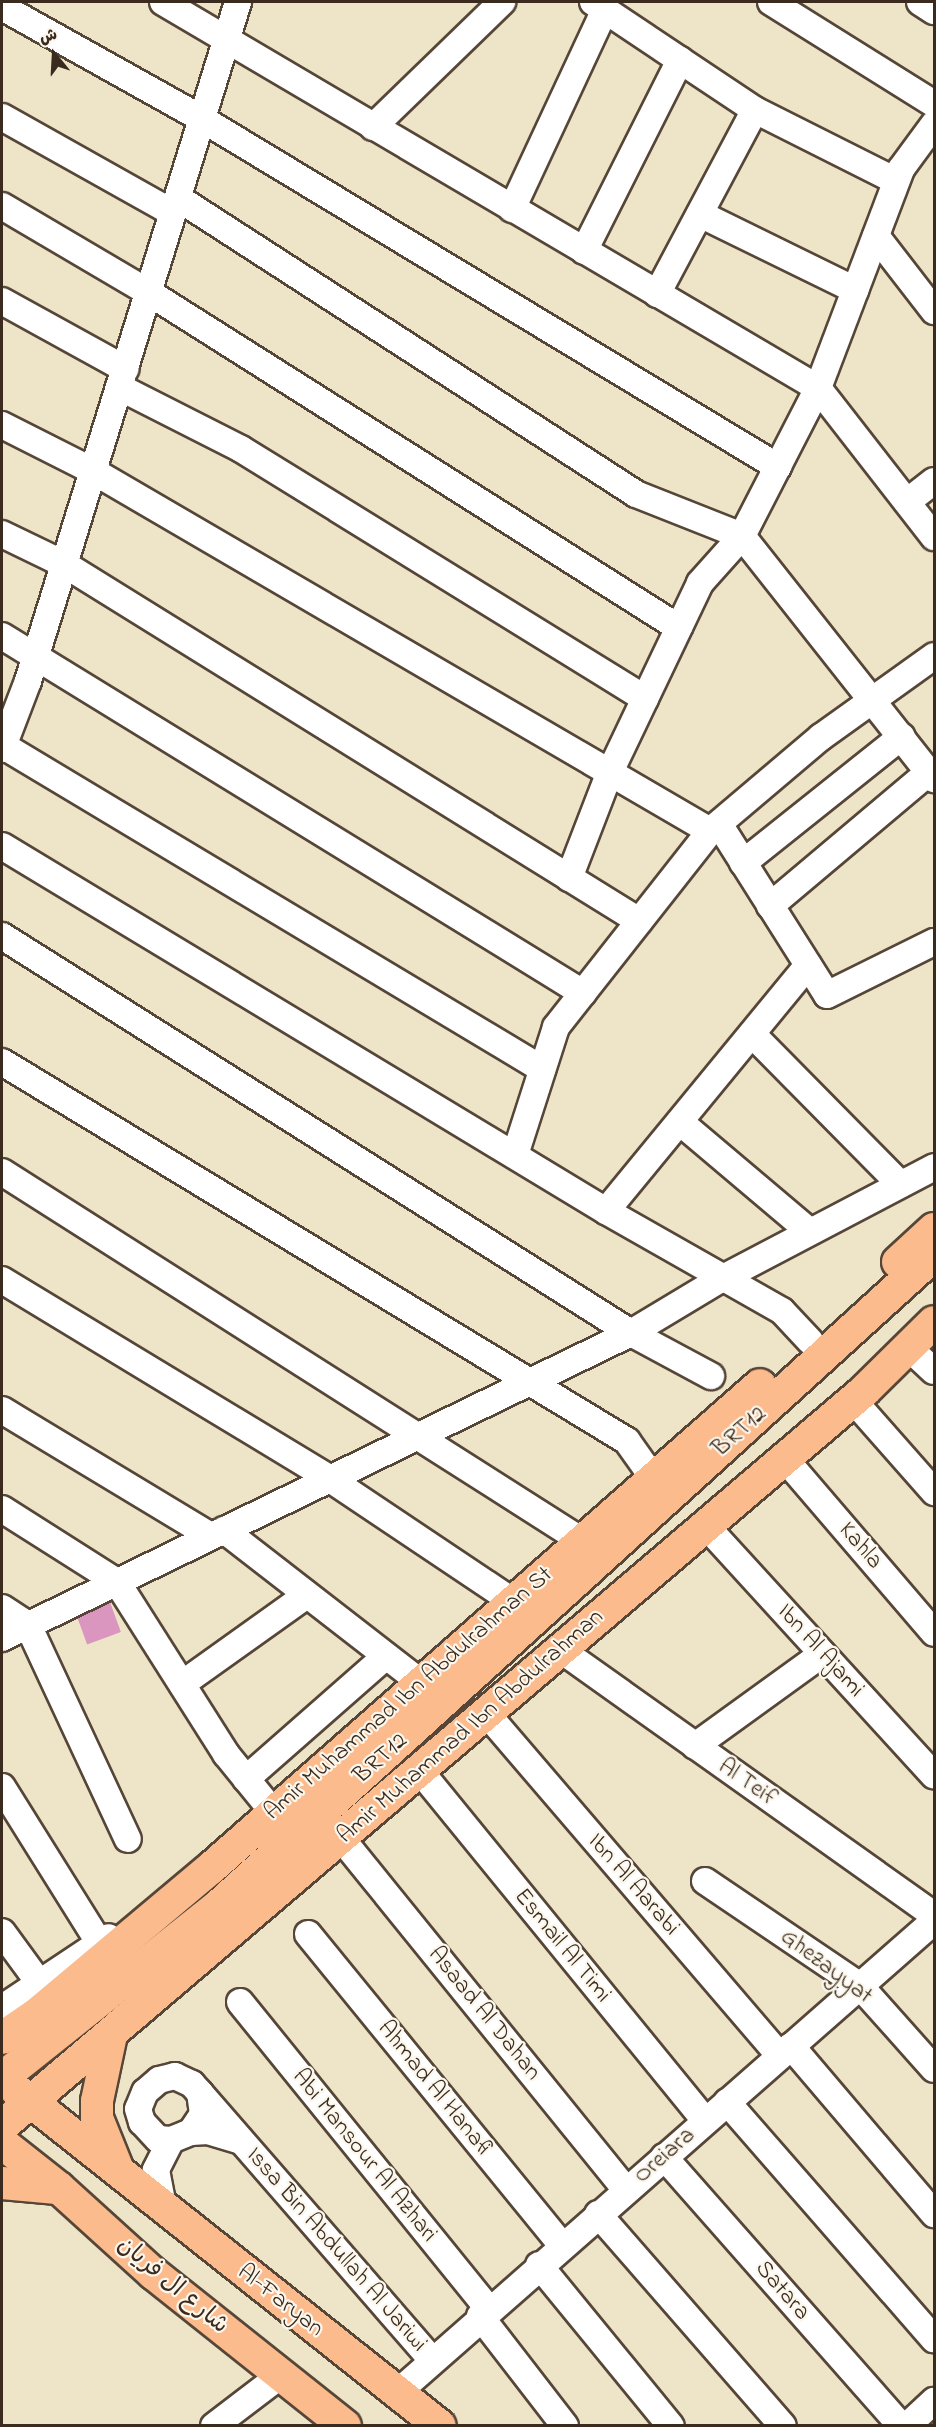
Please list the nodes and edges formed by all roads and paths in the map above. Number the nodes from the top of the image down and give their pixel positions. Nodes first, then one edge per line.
1 (163, 2) edge
2 (238, 2) edge
3 (502, 2) edge
4 (771, 2) edge
5 (920, 2) edge
6 (599, 6) edge
7 (2, 7) edge
8 (934, 11) edge
9 (226, 41) junction
10 (680, 60) junction
11 (934, 104) edge
12 (755, 110) junction
13 (2, 117) edge
14 (202, 119) junction
15 (934, 124) edge
16 (373, 127) junction
17 (896, 181) junction
18 (175, 205) junction
19 (2, 206) edge
20 (512, 209) junction
21 (699, 214) junction
22 (876, 236) junction
23 (584, 251) junction
24 (855, 290) junction
25 (148, 292) junction
26 (657, 294) junction
27 (2, 301) edge
28 (934, 309) edge
29 (122, 378) junction
30 (818, 388) junction
31 (2, 425) edge
32 (778, 467) junction
33 (93, 471) junction
34 (934, 481) edge
35 (907, 502) junction
36 (2, 534) edge
37 (742, 536) junction
38 (934, 537) edge
39 (64, 564) junction
40 (679, 628) junction
41 (2, 636) edge
42 (36, 654) junction
43 (934, 656) edge
44 (874, 698) junction
45 (645, 699) junction
46 (902, 736) junction
47 (2, 746) edge
48 (610, 772) junction
49 (932, 775) edge
50 (714, 827) junction
51 (2, 846) edge
52 (743, 863) junction
53 (569, 878) junction
54 (770, 906) junction
55 (639, 921) junction
56 (2, 936) edge
57 (931, 951) edge
58 (808, 965) junction
59 (583, 993) junction
60 (752, 1034) junction
61 (2, 1062) edge
62 (543, 1069) junction
63 (680, 1122) junction
64 (515, 1155) junction
65 (934, 1167) edge
66 (2, 1172) edge
67 (900, 1184) junction
68 (606, 1211) junction
69 (934, 1229) edge
70 (810, 1232) junction
71 (934, 1255) edge
72 (721, 1279) junction
73 (2, 1280) edge
74 (934, 1322) edge
75 (631, 1333) junction
76 (810, 1341) junction
77 (908, 1347) junction
78 (934, 1371) edge
79 (711, 1376) dead end
80 (528, 1382) junction
81 (853, 1400) junction
82 (2, 1410) edge
83 (419, 1436) junction
84 (785, 1459) junction
85 (330, 1479) junction
86 (654, 1479) junction
87 (934, 1492) edge
88 (2, 1509) edge
89 (706, 1526) junction
90 (218, 1533) junction
91 (582, 1541) junction
92 (117, 1582) junction
93 (307, 1595) junction
94 (514, 1602) junction
95 (2, 1608) edge
96 (28, 1625) junction
97 (934, 1633) edge
98 (2, 1638) edge
99 (561, 1650) junction
100 (822, 1654) junction
101 (386, 1656) junction
102 (421, 1683) junction
103 (182, 1684) junction
104 (487, 1714) junction
105 (695, 1746) junction
106 (420, 1771) junction
107 (934, 1776) edge
108 (246, 1779) junction
109 (2, 1788) edge
110 (274, 1813) junction
111 (341, 1838) junction
112 (128, 1839) dead end
113 (211, 1868) junction
114 (705, 1881) dead end
115 (934, 1915) edge
116 (934, 1921) edge
117 (2, 1932) edge
118 (308, 1934) dead end
119 (100, 1944) junction
120 (40, 1984) junction
121 (860, 1986) junction
122 (240, 2002) dead end
123 (2, 2008) edge
124 (111, 2035) junction
125 (2, 2038) edge
126 (785, 2051) junction
127 (934, 2069) edge
128 (2, 2077) edge
129 (200, 2093) junction
130 (30, 2102) junction
131 (727, 2102) junction
132 (705, 2121) junction
133 (2, 2126) edge
134 (181, 2136) junction
135 (241, 2141) junction
136 (2, 2143) edge
137 (664, 2157) junction
138 (121, 2176) junction
139 (2, 2183) edge
140 (59, 2188) junction
141 (626, 2190) junction
142 (598, 2214) junction
143 (934, 2214) edge
144 (185, 2226) junction
145 (562, 2245) junction
146 (539, 2265) junction
147 (485, 2313) junction
148 (934, 2339) edge
149 (431, 2359) junction
150 (281, 2375) junction
151 (398, 2392) junction
152 (932, 2409) edge
153 (214, 2426) edge
154 (345, 2426) edge
155 (440, 2426) edge
156 (566, 2426) edge
157 (671, 2426) edge
158 (783, 2426) edge
159 (901, 2426) edge
160 (907, 2426) edge

1 - 9 street
2 - 9 street
3 - 16 street
4 - 11 street
5 - 8 street
6 - 10 street
6 - 20 street
7 - 14 street
9 - 14 street
9 - 16 street
10 - 12 street
10 - 23 street
12 - 17 street
12 - 21 street
13 - 18 street
14 - 18 street
14 - 32 street
15 - 17 street
16 - 20 street
17 - 22 street
18 - 25 street
18 - 37 street
19 - 25 street
20 - 23 street
21 - 24 street
21 - 26 street
22 - 24 street
22 - 28 street
23 - 26 street
24 - 30 street
25 - 29 street
25 - 40 street
26 - 30 street
27 - 29 street
29 - 33 street
29 - 45 street
30 - 32 street
30 - 35 street
31 - 33 street
32 - 37 street
33 - 39 street
33 - 48 street
34 - 35 street
35 - 38 street
36 - 39 street
37 - 40 street
37 - 44 street
39 - 42 street
39 - 53 street
40 - 45 street
41 - 42 street
42 - 47 street
42 - 59 street
43 - 44 street
44 - 46 street
44 - 50 street
45 - 48 street
46 - 49 street
46 - 52 street
47 - 62 street
48 - 50 street
48 - 53 street
49 - 54 street
50 - 52 street
50 - 55 street
51 - 64 street
52 - 54 street
53 - 55 street
54 - 58 street
55 - 59 street
56 - 75 street
57 - 58 street
58 - 60 street
59 - 62 street
60 - 63 street
60 - 67 street
61 - 80 street
62 - 64 street
63 - 68 street
63 - 70 street
64 - 68 street
65 - 67 street
66 - 83 street
67 - 70 street
68 - 72 street
69 - 76 main road, Amir Muhammad Ibn Abdulrahman St
70 - 72 street
71 - 128 main road, BRT12
72 - 75 street
72 - 76 street
73 - 85 street
74 - 77 main road, Amir Muhammad Ibn Abdulrahman
75 - 79 street
75 - 80 street
76 - 86 main road, Amir Muhammad Ibn Abdulrahman St
77 - 78 street
77 - 81 main road, Amir Muhammad Ibn Abdulrahman
80 - 83 street
80 - 86 street
81 - 84 main road, Amir Muhammad Ibn Abdulrahman
81 - 87 street
82 - 90 street
83 - 85 street
83 - 91 street
84 - 89 main road, Amir Muhammad Ibn Abdulrahman
84 - 97 street, Kahla
85 - 90 street
85 - 94 street
86 - 91 main road, Amir Muhammad Ibn Abdulrahman St
88 - 92 street
89 - 99 main road, Amir Muhammad Ibn Abdulrahman
89 - 100 street, Ibn Al Ajami
90 - 92 street
90 - 93 street
91 - 94 main road, Amir Muhammad Ibn Abdulrahman St
92 - 96 street
92 - 103 street
93 - 101 street
93 - 103 street
94 - 102 main road, Amir Muhammad Ibn Abdulrahman St
95 - 96 street
96 - 98 street
96 - 112 street
99 - 104 main road, Amir Muhammad Ibn Abdulrahman
99 - 105 street, Al Teif
100 - 105 street
100 - 107 street, Ibn Al Ajami
101 - 102 street
101 - 108 street
102 - 110 main road, Amir Muhammad Ibn Abdulrahman St
103 - 108 street
104 - 106 main road, Amir Muhammad Ibn Abdulrahman
104 - 126 street, Ibn Al Aarabi
105 - 115 street, Al Teif
106 - 111 main road, Amir Muhammad Ibn Abdulrahman
106 - 132 street, Esmail Al Timi
108 - 110 street
109 - 119 street
110 - 113 main road, Amir Muhammad Ibn Abdulrahman St
111 - 124 main road, Amir Muhammad Ibn Abdulrahman
111 - 141 street, Asaad Al Dahan
113 - 119 street
113 - 125 main road, Amir Muhammad Ibn Abdulrahman St
114 - 121 street, Ghezayyat
116 - 121 street, Oreiara
117 - 120 street
118 - 145 street, Ahmad Al Hanafi
119 - 120 street
120 - 123 street
121 - 126 street, Oreiara
121 - 127 street, Ghezayyat
122 - 147 street, Abi Mansour Al Azhari
124 - 130 main road, Amir Muhammad Ibn Abdulrahman
124 - 138 main road
126 - 131 street, Oreiara
126 - 143 street, Ibn Al Aarabi
128 - 130 main road
129 - 134 street
129 - 134 street
129 - 135 street, Issa Bin Abdullah Al Jariwi
130 - 133 main road, Amir Muhammad Ibn Abdulrahman
130 - 138 main road
131 - 132 street, Oreiara
131 - 148 street
132 - 137 street, Oreiara
134 - 135 street
134 - 144 street
135 - 149 street, Issa Bin Abdullah Al Jariwi
136 - 140 main road, شارع ال فريان
137 - 141 street, Oreiara
137 - 159 street, Satara
138 - 144 main road, Al-Faryan
139 - 140 main road
140 - 150 main road, شارع ال فريان
141 - 142 street, Oreiara
142 - 145 street, Oreiara
142 - 158 street
144 - 151 main road, Al-Faryan
145 - 146 street, Oreiara
146 - 147 street, Oreiara
146 - 157 street
147 - 149 street, Oreiara
147 - 156 street, Abi Mansour Al Azhari
149 - 151 street, Oreiara
150 - 153 street
150 - 154 main road, شارع ال فريان
151 - 155 main road, Al-Faryan
152 - 160 street

